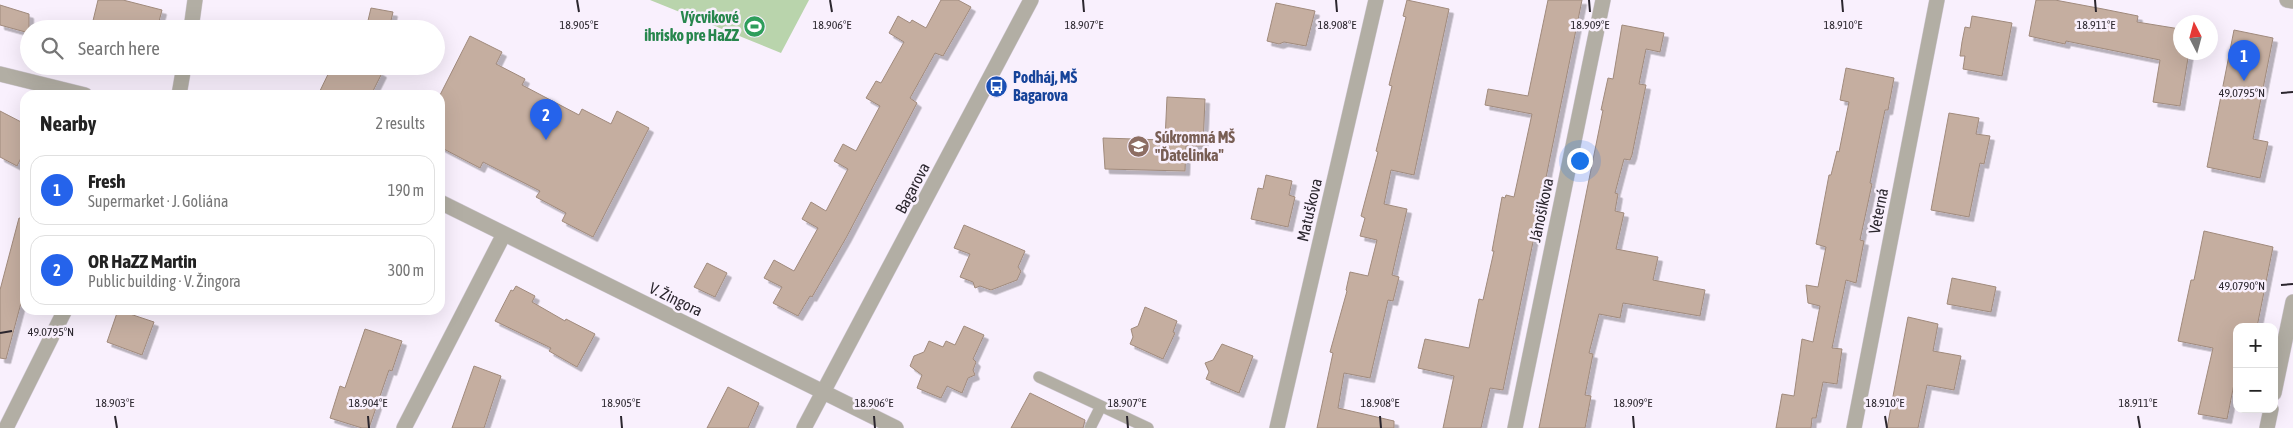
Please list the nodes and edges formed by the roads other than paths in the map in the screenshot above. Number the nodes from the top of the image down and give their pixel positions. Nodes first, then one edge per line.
1 (196, 0) edge
2 (1031, 0) edge
3 (1376, 0) edge
4 (1603, 0) edge
5 (1937, 0) edge
6 (2287, 0) edge
7 (2293, 1) edge
8 (193, 20) edge
9 (0, 74) edge
10 (182, 75) edge
11 (65, 90) edge
12 (180, 90) edge
13 (445, 204) edge
14 (504, 234) junction
15 (2293, 302) edge
16 (62, 315) edge
17 (2278, 374) edge
18 (1039, 377) dead end
19 (823, 392) junction
20 (1101, 406) junction
21 (2270, 413) edge
22 (6, 428) edge
23 (404, 428) edge
24 (804, 428) edge
25 (896, 428) edge
26 (1090, 428) edge
27 (1148, 428) edge
28 (1277, 428) edge
29 (1515, 428) edge
30 (1854, 428) edge
31 (2267, 428) edge

1 - 8 street
2 - 19 street, Bagarova
3 - 28 street, Matuškova
4 - 29 street, Jánošíkova
5 - 30 street, Veterná
6 - 7 street
9 - 11 street
10 - 12 street
13 - 14 street, V. Žingora
14 - 19 street, V. Žingora
14 - 23 street
15 - 17 street
16 - 22 street
18 - 20 lane
19 - 24 street, Bagarova
19 - 25 street, V. Žingora
20 - 26 lane
20 - 27 lane
21 - 31 street

